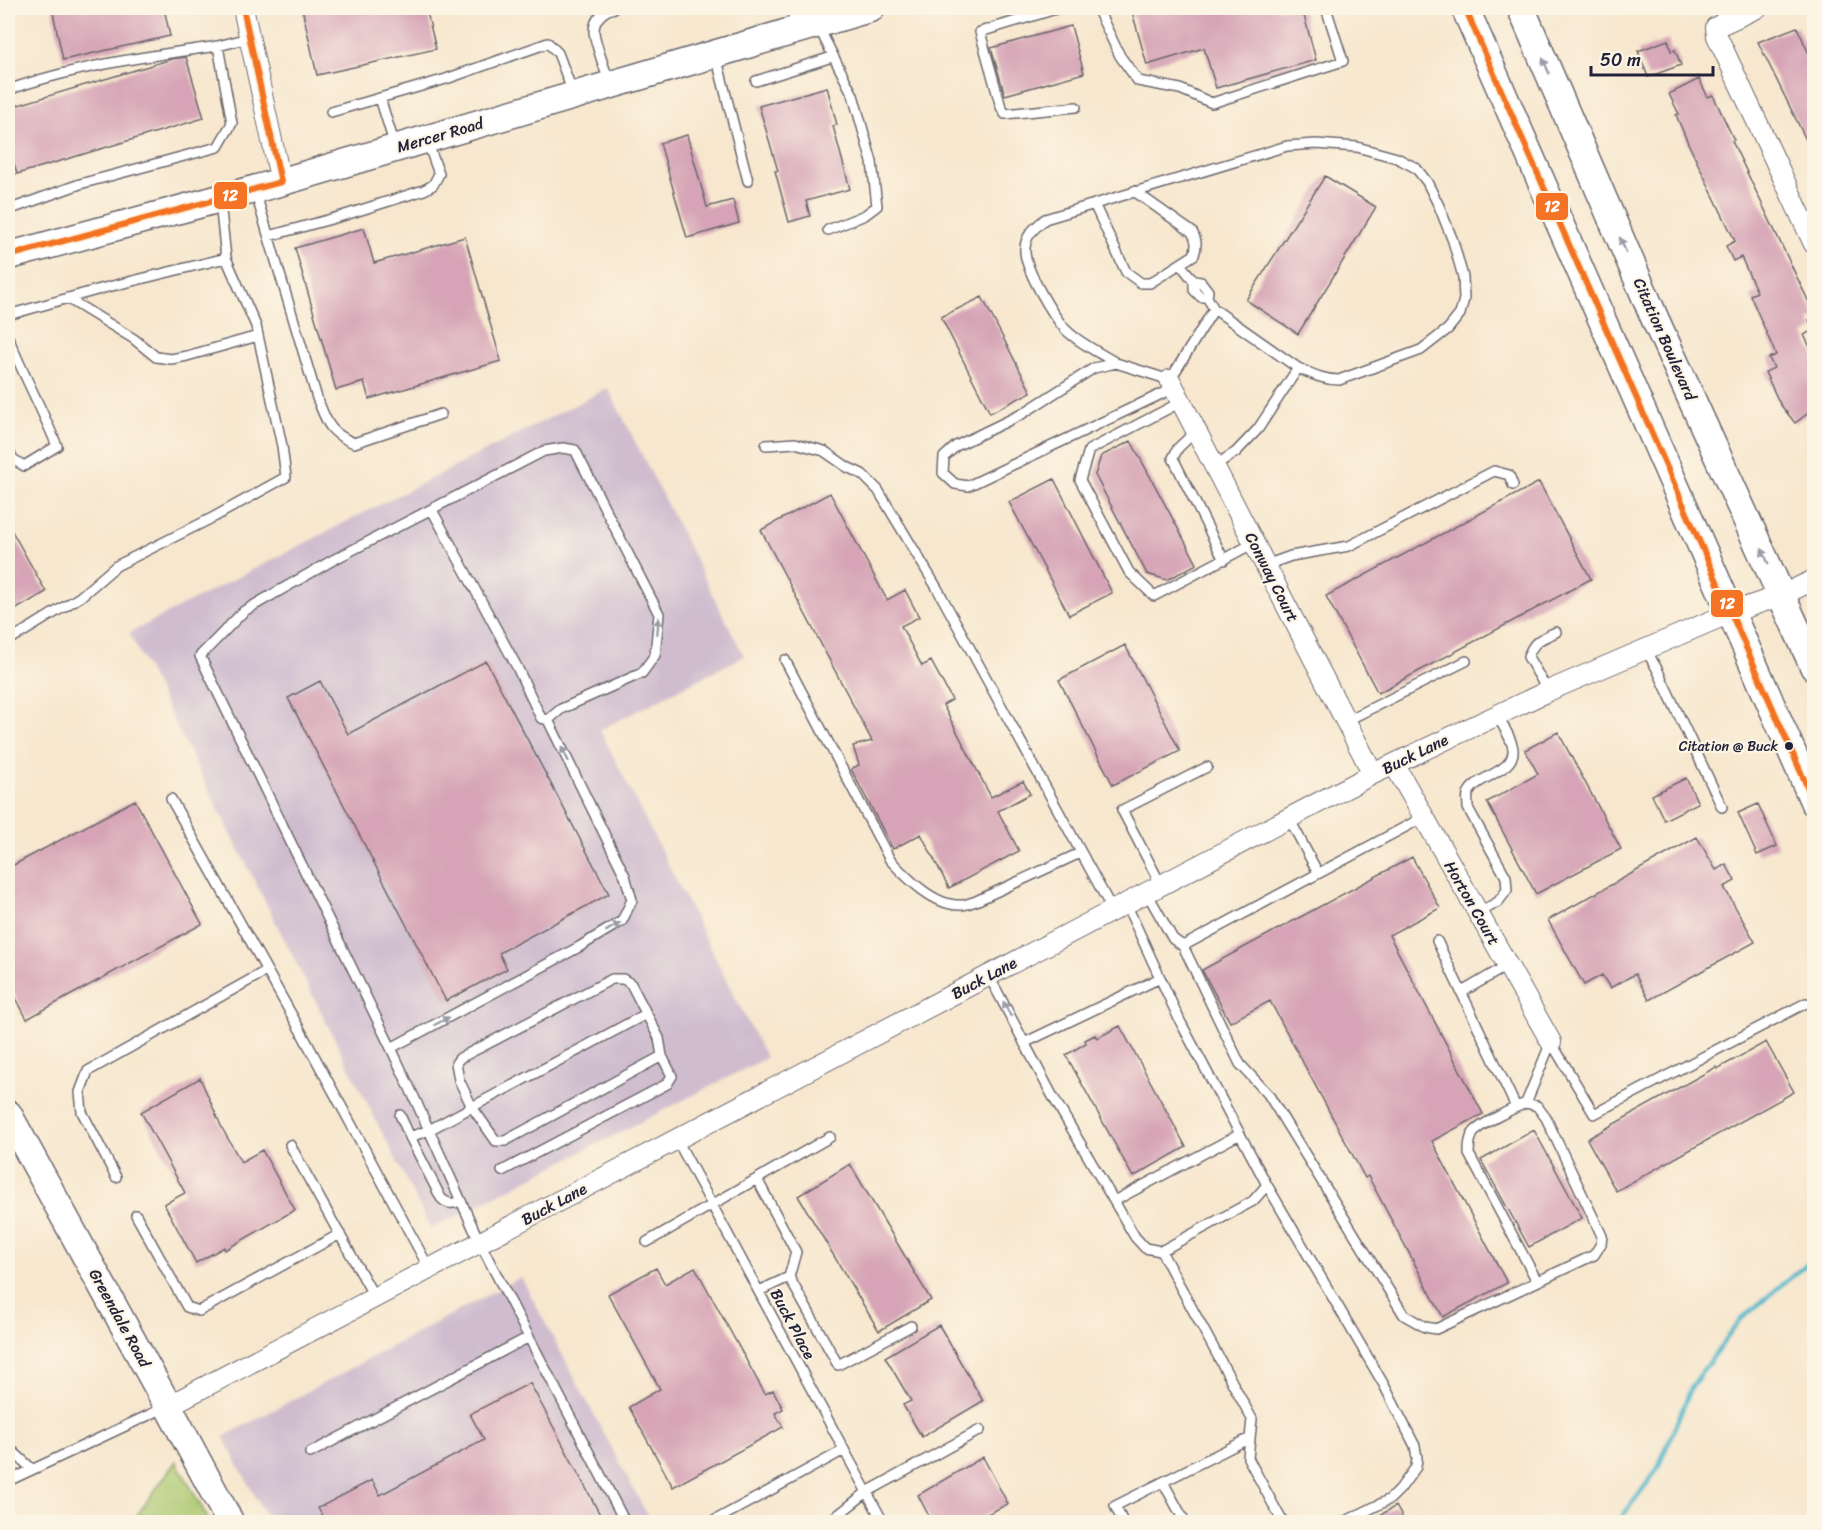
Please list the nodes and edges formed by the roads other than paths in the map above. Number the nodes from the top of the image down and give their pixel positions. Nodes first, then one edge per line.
1 (243, 8) edge
2 (614, 8) edge
3 (1059, 8) edge
4 (1097, 8) edge
5 (1326, 8) edge
6 (1466, 8) edge
7 (1521, 8) edge
8 (1725, 8) edge
9 (1757, 8) edge
10 (862, 9) edge
11 (802, 20) edge
12 (1716, 27) junction
13 (249, 38) junction
14 (218, 46) junction
15 (716, 53) junction
16 (832, 57) junction
17 (756, 81) dead end
18 (610, 85) junction
19 (8, 90) edge
20 (574, 95) junction
21 (380, 98) junction
22 (1076, 107) dead end
23 (331, 112) dead end
24 (427, 139) junction
25 (396, 148) junction
26 (748, 181) dead end
27 (281, 182) junction
28 (254, 189) junction
29 (1134, 191) junction
30 (220, 199) junction
31 (1094, 204) junction
32 (8, 210) edge
33 (828, 230) dead end
34 (269, 236) junction
35 (1815, 244) edge
36 (8, 256) edge
37 (226, 258) junction
38 (1180, 264) junction
39 (67, 298) junction
40 (1214, 309) junction
41 (8, 315) edge
42 (258, 336) junction
43 (8, 337) edge
44 (1116, 363) junction
45 (1298, 368) junction
46 (1175, 390) junction
47 (441, 414) dead end
48 (1196, 431) junction
49 (766, 445) dead end
50 (8, 450) edge
51 (1214, 466) junction
52 (1513, 485) dead end
53 (432, 510) junction
54 (1254, 543) junction
55 (1224, 560) junction
56 (1266, 565) junction
57 (1815, 580) edge
58 (1782, 595) junction
59 (1730, 613) junction
60 (1556, 632) dead end
61 (8, 640) edge
62 (1646, 650) junction
63 (785, 660) dead end
64 (1466, 661) dead end
65 (1815, 667) edge
66 (1548, 691) junction
67 (1497, 715) junction
68 (548, 720) junction
69 (1346, 721) junction
70 (1394, 764) junction
71 (1207, 767) dead end
72 (1374, 774) junction
73 (171, 799) dead end
74 (1815, 802) edge
75 (1722, 807) dead end
76 (1424, 817) junction
77 (1289, 818) junction
78 (1080, 852) junction
79 (1318, 873) junction
80 (1154, 889) junction
81 (1119, 907) junction
82 (1478, 913) junction
83 (1437, 940) dead end
84 (1183, 946) junction
85 (1508, 965) junction
86 (267, 971) junction
87 (989, 976) junction
88 (1160, 978) junction
89 (1462, 992) junction
90 (1806, 1003) dead end
91 (646, 1014) junction
92 (1551, 1042) junction
93 (1024, 1043) junction
94 (391, 1048) junction
95 (662, 1056) junction
96 (1526, 1103) junction
97 (472, 1107) junction
98 (1516, 1107) junction
99 (8, 1114) edge
100 (399, 1115) dead end
101 (429, 1130) junction
102 (1240, 1134) junction
103 (410, 1137) junction
104 (830, 1137) dead end
105 (677, 1140) junction
106 (290, 1145) dead end
107 (502, 1171) dead end
108 (116, 1177) dead end
109 (757, 1179) junction
110 (1267, 1185) junction
111 (461, 1201) junction
112 (1114, 1201) junction
113 (712, 1205) junction
114 (136, 1215) dead end
115 (340, 1234) junction
116 (646, 1242) dead end
117 (480, 1243) junction
118 (1161, 1251) junction
119 (429, 1269) junction
120 (789, 1277) junction
121 (1537, 1281) junction
122 (759, 1290) junction
123 (375, 1298) junction
124 (911, 1326) dead end
125 (528, 1337) junction
126 (168, 1406) junction
127 (980, 1430) dead end
128 (1250, 1438) junction
129 (8, 1447) edge
130 (844, 1450) junction
131 (310, 1453) dead end
132 (33, 1469) junction
133 (8, 1481) edge
134 (1163, 1482) junction
135 (867, 1492) junction
136 (230, 1522) edge
137 (625, 1522) edge
138 (712, 1522) edge
139 (825, 1522) edge
140 (883, 1522) edge
141 (1123, 1522) edge
142 (1185, 1522) edge
143 (1286, 1522) edge
144 (1344, 1522) edge

1 - 13 street
2 - 18 lane
3 - 22 lane
4 - 5 lane
6 - 59 main road
58 -> 7 main road, Citation Boulevard
8 - 12 lane
9 - 12 street
10 - 11 main road, Mercer Road
11 - 15 main road, Mercer Road
11 - 16 lane
12 - 35 street
13 - 14 lane
13 - 27 street
14 - 19 lane
14 - 32 lane
15 - 18 main road, Mercer Road
15 - 26 lane
16 - 17 lane
16 - 33 lane
18 - 20 main road, Mercer Road
20 - 21 lane
20 - 24 main road, Mercer Road
21 - 23 lane
21 - 25 lane
24 - 25 main road, Mercer Road
24 - 34 lane
25 - 27 main road, Mercer Road
27 - 28 main road, Mercer Road
28 - 30 main road, Mercer Road
28 - 34 lane
29 - 31 lane
29 - 38 lane
29 - 45 lane
30 - 36 main road, Mercer Road
30 - 37 lane
31 - 38 lane
31 - 44 lane
34 - 47 lane
37 - 39 lane
37 - 42 lane
38 - 40 lane
39 - 41 lane
39 - 42 lane
40 - 45 lane
40 - 46 lane
42 - 61 lane
43 - 50 lane
44 - 46 lane
44 - 46 lane
45 - 51 lane
46 - 48 street, Conway Court
46 - 55 lane
48 - 51 street, Conway Court
48 - 55 lane
49 - 78 lane
51 - 54 street, Conway Court
52 - 56 lane
53 - 68 lane
68 -> 53 lane
53 - 94 lane
54 - 55 lane
54 - 56 street, Conway Court
56 - 69 street, Conway Court
57 - 58 street, Buck Lane
58 - 59 street, Buck Lane
58 - 65 main road, Citation Boulevard
59 - 62 street, Buck Lane
59 - 74 main road
60 - 66 lane
62 - 66 street, Buck Lane
62 - 75 lane
63 - 78 lane
64 - 69 lane
66 - 67 street, Buck Lane
67 - 70 street, Buck Lane
67 - 82 lane
94 -> 68 lane
69 - 72 street, Conway Court
70 - 72 street, Buck Lane
70 - 76 street, Horton Court
71 - 80 lane
72 - 77 street, Buck Lane
73 - 86 lane
76 - 79 lane
76 - 82 street, Horton Court
77 - 79 lane
77 - 80 street, Buck Lane
78 - 81 lane
79 - 84 lane
80 - 81 street, Buck Lane
80 - 84 lane
81 - 87 street, Buck Lane
81 - 88 lane
82 - 85 street, Horton Court
83 - 89 lane
84 - 121 lane
85 - 89 lane
85 - 92 street, Horton Court
86 - 108 lane
86 - 119 lane
93 -> 87 lane
87 - 105 street, Buck Lane
88 - 93 lane
88 - 102 lane
89 - 98 lane
90 - 92 lane
91 - 95 lane
91 - 97 lane
91 - 97 lane
92 - 96 lane
93 - 112 lane
94 - 101 lane
95 - 97 lane
95 - 107 lane
96 - 98 lane
96 - 121 lane
97 - 101 lane
98 - 121 lane
99 - 126 main road, Greendale Road
100 - 103 lane
101 - 103 lane
101 - 111 lane
102 - 110 lane
102 - 112 lane
103 - 111 lane
104 - 109 lane
105 - 113 lane, Buck Place
105 - 117 street, Buck Lane
106 - 115 lane
109 - 113 lane
109 - 120 lane
110 - 118 lane
110 - 144 lane
111 - 117 lane
112 - 118 lane
113 - 116 lane
113 - 122 lane, Buck Place
114 - 115 lane
115 - 123 lane
117 - 119 street, Buck Lane
117 - 125 lane
118 - 128 lane
119 - 123 street, Buck Lane
120 - 122 lane
120 - 124 lane
122 - 130 lane, Buck Place
123 - 126 street, Buck Lane
125 - 131 lane
125 - 137 lane
126 - 132 lane
126 - 136 main road, Greendale Road
127 - 135 lane
128 - 134 lane
128 - 143 lane
129 - 132 lane
130 - 135 lane, Buck Place
130 - 138 lane
132 - 133 lane
134 - 141 lane
134 - 142 lane
135 - 139 lane
135 - 140 lane, Buck Place

